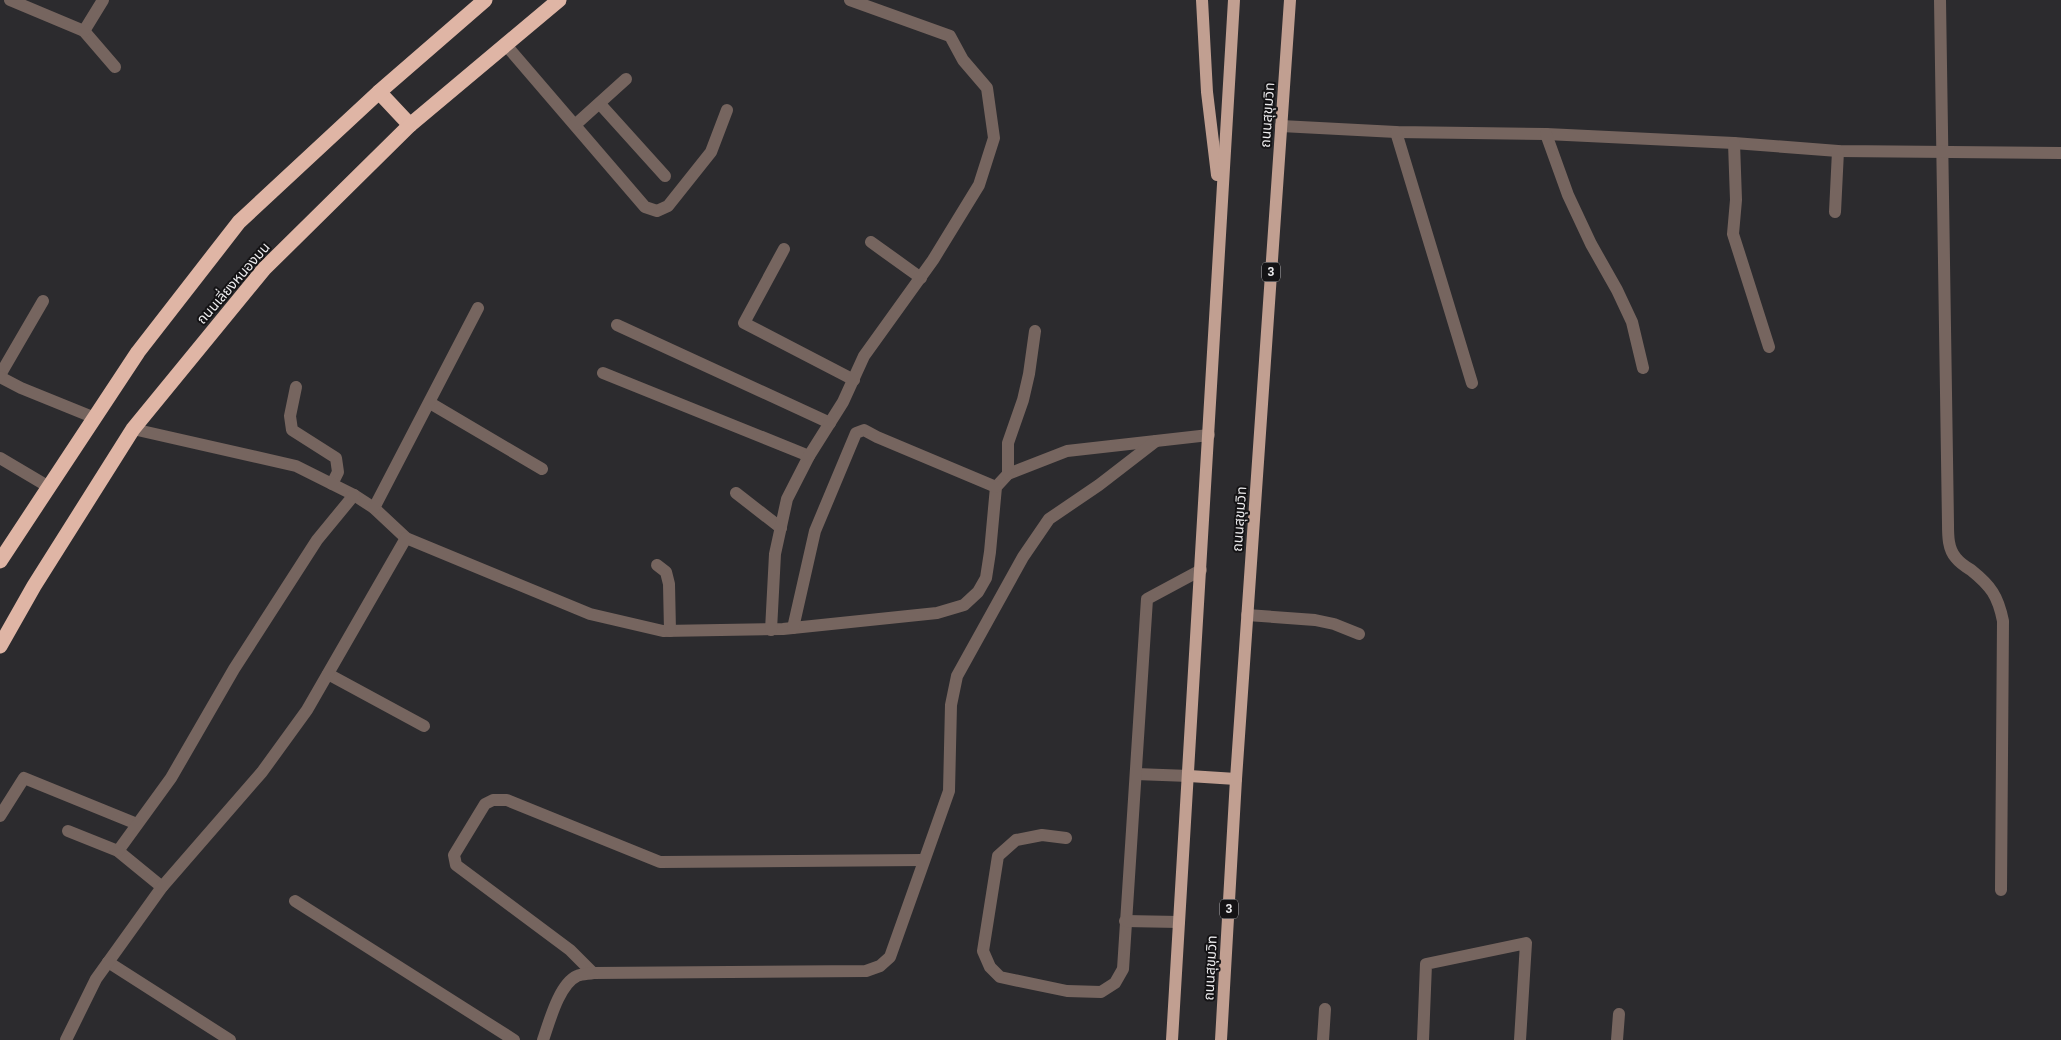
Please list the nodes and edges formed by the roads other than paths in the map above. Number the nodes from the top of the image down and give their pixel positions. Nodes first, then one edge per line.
1 (10, 0) edge
2 (103, 0) edge
3 (485, 0) edge
4 (559, 0) edge
5 (850, 0) edge
6 (1202, 0) edge
7 (1234, 0) edge
8 (1290, 0) edge
9 (1940, 0) edge
10 (84, 31) junction
11 (504, 44) junction
12 (115, 67) dead end
13 (626, 79) dead end
14 (379, 92) junction
15 (600, 104) junction
16 (727, 110) dead end
17 (410, 125) junction
18 (575, 125) junction
19 (1281, 126) junction
20 (1396, 132) junction
21 (1546, 134) junction
22 (1734, 143) junction
23 (1838, 152) junction
24 (1944, 152) junction
25 (2061, 153) edge
26 (665, 176) dead end
27 (1221, 207) junction
28 (1835, 212) dead end
29 (871, 242) dead end
30 (784, 249) dead end
31 (921, 278) junction
32 (43, 301) dead end
33 (478, 308) dead end
34 (616, 326) dead end
35 (1035, 331) dead end
36 (1769, 347) dead end
37 (1643, 368) dead end
38 (602, 373) dead end
39 (0, 376) edge
40 (854, 380) junction
41 (1472, 383) dead end
42 (296, 387) dead end
43 (430, 403) junction
44 (95, 418) junction
45 (830, 423) junction
46 (133, 429) junction
47 (1209, 435) junction
48 (1156, 441) junction
49 (809, 456) junction
50 (0, 458) edge
51 (542, 469) dead end
52 (1008, 474) junction
53 (332, 484) junction
54 (49, 487) junction
55 (996, 487) junction
56 (736, 493) dead end
57 (354, 495) junction
58 (374, 508) junction
59 (781, 528) junction
60 (406, 538) junction
61 (0, 561) edge
62 (657, 565) dead end
63 (1201, 570) junction
64 (1247, 615) junction
65 (793, 628) junction
66 (771, 630) junction
67 (670, 631) junction
68 (1359, 634) dead end
69 (0, 646) edge
70 (328, 674) junction
71 (424, 726) dead end
72 (1136, 774) junction
73 (1189, 776) junction
74 (1236, 779) junction
75 (0, 816) edge
76 (137, 824) junction
77 (68, 831) dead end
78 (1066, 838) dead end
79 (118, 851) junction
80 (923, 860) junction
81 (162, 887) junction
82 (2001, 890) dead end
83 (294, 900) dead end
84 (1125, 921) junction
85 (1179, 922) junction
86 (108, 962) junction
87 (592, 973) junction
88 (1325, 1010) dead end
89 (1619, 1014) dead end
90 (66, 1040) edge
91 (230, 1040) edge
92 (514, 1040) edge
93 (543, 1040) edge
94 (1172, 1040) edge
95 (1221, 1040) edge
96 (1323, 1040) edge
97 (1423, 1040) edge
98 (1520, 1040) edge
99 (1617, 1040) edge

1 - 10 street
2 - 10 street
3 - 14 highway
4 - 11 highway, ถนนเลี่ยงหนองมน
5 - 31 street
6 - 27 main road
7 - 27 main road
8 - 19 main road, ถนนสุขุมวิท / 3
9 - 24 street
10 - 12 street
11 - 17 highway, ถนนเลี่ยงหนองมน
11 - 18 street
13 - 15 street
14 - 17 highway
14 - 44 highway
15 - 18 street
15 - 26 street
16 - 18 street
17 - 46 highway, ถนนเลี่ยงหนองมน
19 - 20 street
19 - 64 main road, ถนนสุขุมวิท / 3
20 - 21 street
20 - 41 street
21 - 22 street
21 - 37 street
22 - 23 street
22 - 36 street
23 - 24 street
23 - 28 street
24 - 25 street
24 - 82 street
27 - 47 main road
29 - 31 street
30 - 40 street
31 - 40 street
32 - 39 street
33 - 43 street
34 - 45 street
35 - 52 street
38 - 49 street
39 - 44 street
40 - 45 street
42 - 53 street
43 - 51 street
43 - 58 street
44 - 54 highway
45 - 49 street
46 - 53 street
46 - 69 highway, ถนนเลี่ยงหนองมน
47 - 48 street
47 - 63 main road
48 - 52 street
48 - 80 street
49 - 59 street
50 - 54 street
52 - 55 street
53 - 57 street
54 - 61 highway
55 - 65 street
55 - 65 street
56 - 59 street
57 - 58 street
57 - 76 street
58 - 60 street
59 - 66 street
60 - 67 street
60 - 70 street
62 - 67 street
63 - 72 street
63 - 73 main road
64 - 68 street
64 - 74 main road, ถนนสุขุมวิท / 3
65 - 66 street
66 - 67 street
70 - 71 street
70 - 81 street
72 - 73 street
72 - 84 street
73 - 74 main road
73 - 85 main road
74 - 95 main road, ถนนสุขุมวิท / 3
75 - 76 street
76 - 79 street
77 - 79 street
78 - 84 street
79 - 81 street
80 - 87 street
80 - 87 street
81 - 86 street
83 - 92 street
84 - 85 street
85 - 94 main road
86 - 90 street
86 - 91 street
87 - 93 street
88 - 96 street
89 - 99 street
97 - 98 street

